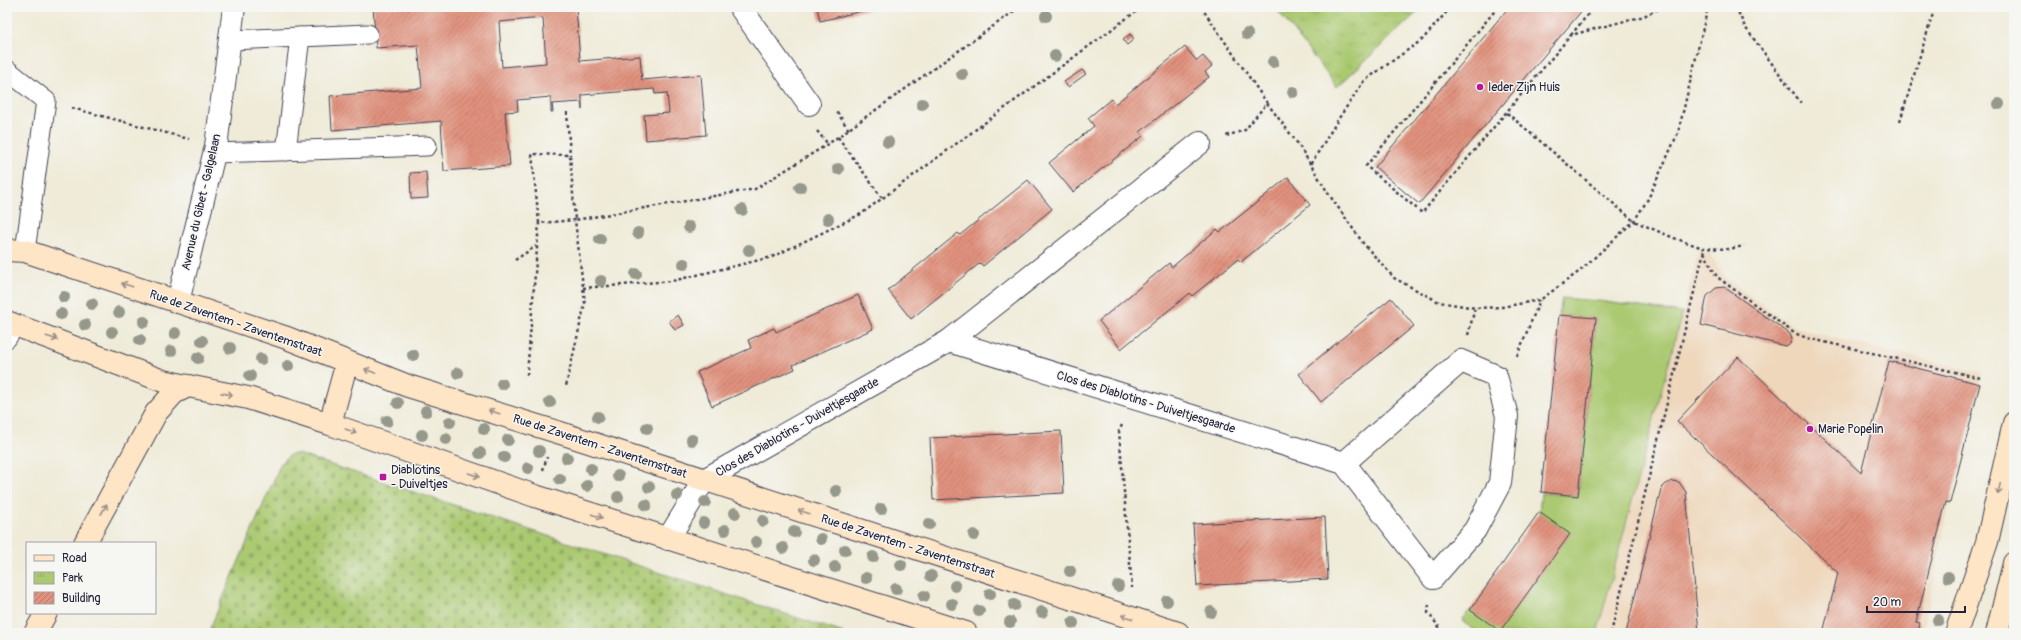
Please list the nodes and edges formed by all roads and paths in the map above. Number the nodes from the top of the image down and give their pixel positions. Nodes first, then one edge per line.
1 (234, 7) edge
2 (740, 7) edge
3 (1020, 7) edge
4 (1142, 7) edge
5 (1202, 7) edge
6 (1451, 7) edge
7 (1498, 7) edge
8 (1594, 7) edge
9 (1662, 7) edge
10 (1708, 7) edge
11 (1736, 7) edge
12 (1935, 7) edge
13 (368, 34) dead end
14 (1571, 35) junction
15 (300, 37) junction
16 (230, 40) junction
17 (7, 70) edge
18 (46, 101) junction
19 (1267, 103) junction
20 (1801, 103) dead end
21 (808, 104) dead end
22 (834, 108) dead end
23 (567, 112) dead end
24 (1507, 113) junction
25 (1900, 121) dead end
26 (849, 130) junction
27 (838, 137) junction
28 (821, 138) dead end
29 (1200, 143) joint
30 (828, 144) junction
31 (427, 146) dead end
32 (216, 150) junction
33 (286, 151) junction
34 (570, 155) junction
35 (1311, 164) junction
36 (882, 198) junction
37 (575, 220) junction
38 (1634, 221) junction
39 (539, 223) junction
40 (536, 245) junction
41 (1744, 246) dead end
42 (1703, 249) junction
43 (13, 254) edge
44 (515, 260) dead end
45 (583, 288) junction
46 (1540, 300) junction
47 (178, 302) junction
48 (10, 329) edge
49 (949, 340) junction
50 (347, 362) junction
51 (527, 374) dead end
52 (1981, 378) dead end
53 (188, 386) junction
54 (566, 386) dead end
55 (1501, 394) junction
56 (1133, 398) junction
57 (330, 424) junction
58 (2014, 424) edge
59 (549, 452) dead end
60 (1344, 464) junction
61 (542, 474) dead end
62 (704, 480) junction
63 (668, 539) junction
64 (86, 542) edge
65 (2014, 563) edge
66 (1132, 588) dead end
67 (1972, 591) junction
68 (1428, 612) dead end
69 (45, 614) edge
70 (35, 633) edge
71 (966, 633) edge
72 (1178, 633) edge
73 (1444, 633) edge
74 (1612, 633) edge
75 (1956, 633) edge
76 (1967, 633) edge
77 (1997, 633) edge

1 - 16 street, Avenue du Gibet - Galgelaan
2 - 21 street
3 - 26 path
4 - 36 path
5 - 19 path
6 - 35 path
7 - 24 path
8 - 14 path
9 - 14 path
10 - 38 path
11 - 20 path
12 - 25 path
13 - 15 lane
14 - 24 path
15 - 16 lane
15 - 33 lane
16 - 32 street, Avenue du Gibet - Galgelaan
17 - 18 lane
18 - 32 path
18 - 43 lane
19 - 29 path
19 - 35 path
22 - 26 path
23 - 34 path
24 - 38 path
26 - 27 path
27 - 30 path
27 - 36 path
28 - 30 path
29 - 49 street, Clos des Diablotins - Duiveltjesgaarde
30 - 37 path
31 - 33 lane
32 - 33 lane
32 - 47 street, Avenue du Gibet - Galgelaan
34 - 37 path
34 - 39 path
35 - 46 path
36 - 45 path
37 - 39 path
37 - 45 path
38 - 42 path
38 - 46 path
39 - 40 path
40 - 44 path
40 - 51 path
41 - 42 path
42 - 52 path
42 - 74 path
47 -> 43 main road, Rue de Zaventem - Zaventemstraat
45 - 54 path
46 - 55 path
47 - 50 main road, Rue de Zaventem - Zaventemstraat
48 -> 53 main road
49 - 56 street, Clos des Diablotins - Duiveltjesgaarde
49 - 62 street, Clos des Diablotins - Duiveltjesgaarde
50 - 57 main road
62 -> 50 main road, Rue de Zaventem - Zaventemstraat
53 -> 57 main road
64 -> 53 main road
55 - 60 street
55 - 60 street
56 - 60 street, Clos des Diablotins - Duiveltjesgaarde
56 - 66 path
57 -> 63 main road
58 -> 67 main road
59 - 61 path
62 - 63 street, Clos des Diablotins - Duiveltjesgaarde
72 -> 62 main road, Rue de Zaventem - Zaventemstraat
63 - 71 main road
65 - 77 main road
67 - 75 main road
67 - 76 main road
68 - 73 path
69 - 70 main road

